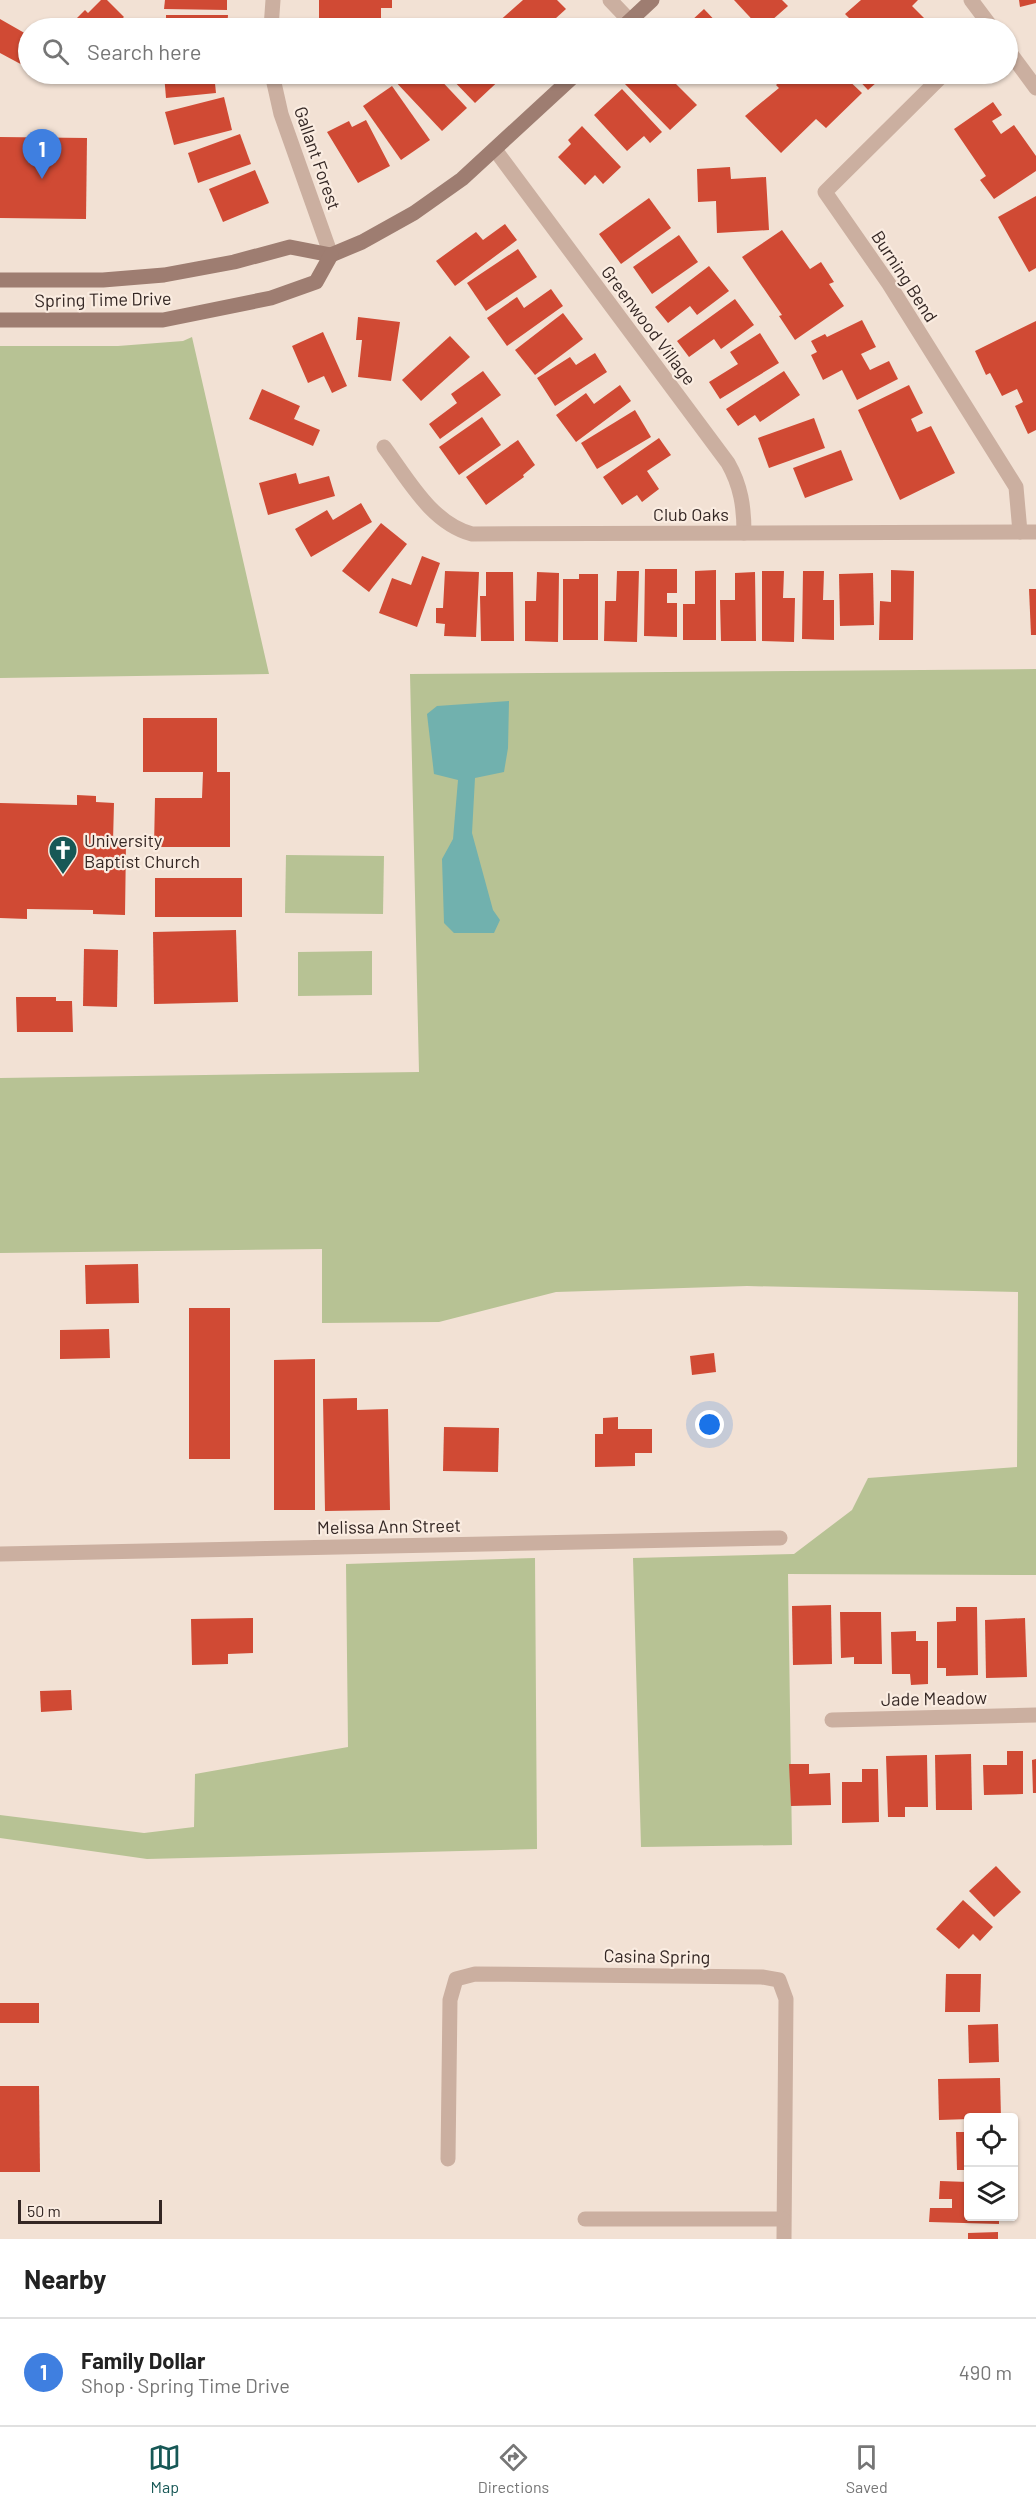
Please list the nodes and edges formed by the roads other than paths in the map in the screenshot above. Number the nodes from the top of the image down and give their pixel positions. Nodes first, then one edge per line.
1 (273, 0) edge
2 (610, 0) edge
3 (652, 0) edge
4 (970, 0) edge
5 (272, 18) edge
6 (622, 18) edge
7 (633, 18) edge
8 (983, 18) edge
9 (1018, 64) edge
10 (274, 84) edge
11 (565, 84) edge
12 (934, 84) edge
13 (1036, 88) edge
14 (496, 150) junction
15 (331, 255) junction
16 (0, 280) edge
17 (0, 320) edge
18 (384, 447) dead end
19 (1020, 532) junction
20 (1036, 532) edge
21 (744, 533) junction
22 (780, 1538) dead end
23 (0, 1554) edge
24 (1036, 1715) edge
25 (832, 1720) dead end
26 (448, 2159) dead end
27 (585, 2219) dead end
28 (783, 2219) junction
29 (784, 2239) edge

1 - 5 street
2 - 6 street
3 - 7 street
4 - 8 street
9 - 13 street
10 - 15 street, Gallant Forest
11 - 14 street
12 - 19 street, Burning Bend
14 - 15 street
14 - 21 street, Greenwood Village
15 - 16 street, Spring Time Drive
15 - 17 street, Spring Time Drive
18 - 21 street, Club Oaks
19 - 20 street, Club Oaks
19 - 21 street, Club Oaks
22 - 23 street, Melissa Ann Street
24 - 25 street, Jade Meadow
26 - 28 street, Casina Spring
27 - 28 street
28 - 29 street, Casina Spring

